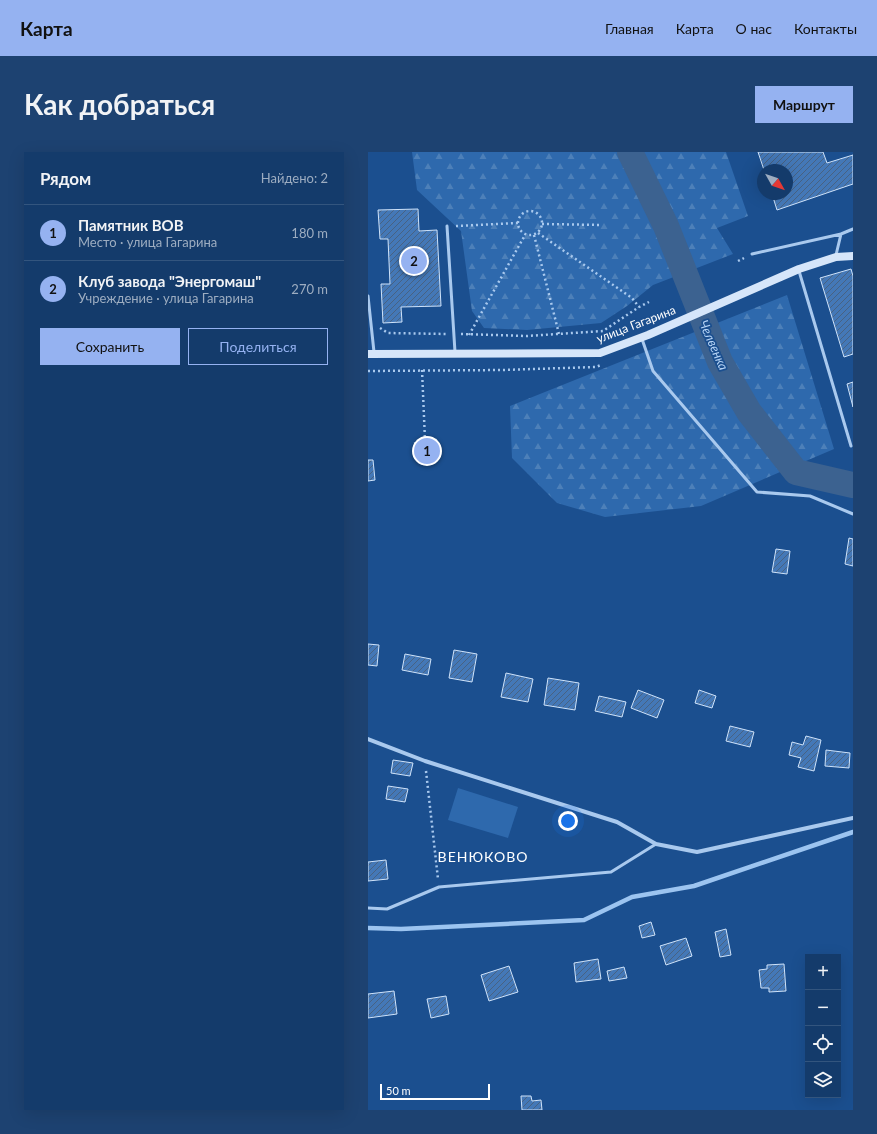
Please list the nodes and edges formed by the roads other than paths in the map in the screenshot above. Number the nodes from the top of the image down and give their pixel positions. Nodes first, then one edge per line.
1 (447, 226) road end
2 (853, 229) edge
3 (842, 234) junction
4 (752, 254) dead end
5 (853, 256) edge
6 (836, 257) junction
7 (799, 269) junction
8 (368, 296) edge
9 (645, 336) junction
10 (371, 354) edge
11 (456, 354) junction
12 (851, 446) dead end
13 (853, 514) edge
14 (368, 739) edge
15 (853, 818) edge
16 (656, 844) junction
17 (368, 908) edge

1 - 11 lane
2 - 3 lane
3 - 4 lane
3 - 6 lane
5 - 6 main road, улица Гагарина
6 - 7 main road, улица Гагарина
7 - 9 main road, улица Гагарина
7 - 12 lane
8 - 10 lane
9 - 11 main road, улица Гагарина
9 - 13 lane
10 - 11 main road, улица Гагарина
14 - 16 street
15 - 16 street
16 - 17 lane

